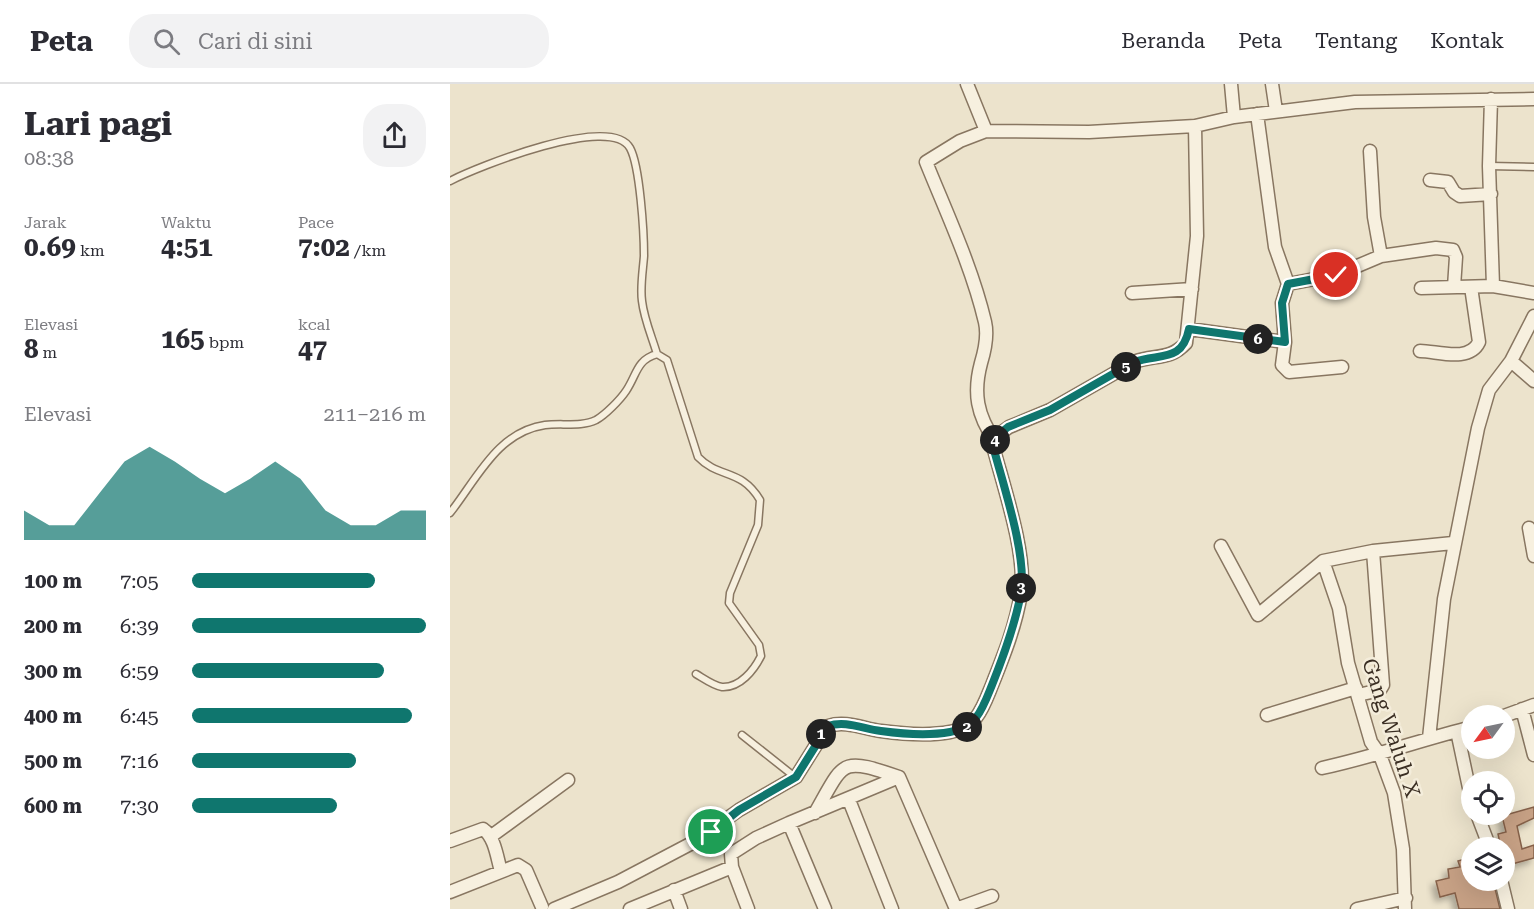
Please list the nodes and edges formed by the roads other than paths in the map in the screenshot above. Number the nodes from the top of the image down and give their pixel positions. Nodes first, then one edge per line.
1 (967, 84) edge
2 (1231, 84) edge
3 (1272, 84) edge
4 (1491, 99) junction
5 (1534, 99) edge
6 (1276, 111) junction
7 (1257, 114) junction
8 (1234, 117) junction
9 (1195, 126) junction
10 (986, 131) junction
11 (1370, 151) dead end
12 (1489, 166) junction
13 (1534, 167) edge
14 (1430, 180) dead end
15 (450, 181) edge
16 (1491, 194) junction
17 (1381, 256) junction
18 (1288, 284) junction
19 (1493, 286) junction
20 (1454, 287) junction
21 (1471, 287) junction
22 (1421, 288) dead end
23 (1192, 289) junction
24 (1132, 293) dead end
25 (1534, 293) edge
26 (1534, 316) edge
27 (1189, 329) junction
28 (1285, 342) junction
29 (1420, 351) dead end
30 (657, 354) junction
31 (1511, 361) junction
32 (1342, 367) dead end
33 (1534, 381) edge
34 (995, 441) junction
35 (450, 513) edge
36 (1529, 528) dead end
37 (1453, 543) junction
38 (1221, 546) dead end
39 (1373, 551) junction
40 (1534, 556) edge
41 (1323, 561) junction
42 (696, 674) dead end
43 (1357, 691) junction
44 (1528, 707) edge
45 (1267, 715) dead end
46 (1461, 730) edge
47 (1457, 731) junction
48 (742, 735) dead end
49 (1428, 738) junction
50 (1534, 754) edge
51 (1380, 755) junction
52 (1322, 768) dead end
53 (1465, 771) edge
54 (796, 777) junction
55 (899, 777) junction
56 (568, 780) dead end
57 (849, 800) junction
58 (814, 813) junction
59 (789, 823) junction
60 (490, 837) junction
61 (450, 841) edge
62 (732, 867) junction
63 (501, 872) junction
64 (674, 890) junction
65 (1504, 891) edge
66 (450, 892) edge
67 (992, 896) dead end
68 (1406, 903) edge
69 (546, 908) edge
70 (630, 909) edge
71 (681, 909) edge
72 (748, 909) edge
73 (825, 909) edge
74 (892, 909) edge
75 (956, 909) edge
76 (1357, 909) edge
77 (1508, 909) edge

1 - 10 street
2 - 8 street
3 - 6 street
4 - 5 street
4 - 6 street
4 - 12 street
6 - 7 street
7 - 8 street
7 - 18 street
8 - 9 street
9 - 10 street
9 - 23 street
10 - 34 street
11 - 17 street
12 - 13 lane
12 - 16 street
14 - 16 street
15 - 30 lane
16 - 19 street
17 - 18 street
17 - 20 street
18 - 28 street
19 - 21 street
19 - 25 street
20 - 21 street
20 - 22 street
21 - 29 street
23 - 24 street
23 - 27 street
26 - 31 street
27 - 28 street
27 - 34 street
28 - 32 street
30 - 35 lane
30 - 42 lane
31 - 33 street
31 - 37 street
34 - 54 street
36 - 40 street
37 - 39 street
37 - 49 street
38 - 41 street
39 - 41 street
39 - 43 street
41 - 43 street, Gang Waluh X
43 - 45 street
43 - 51 street, Gang Waluh X
44 - 50 street
46 - 47 street
47 - 49 street
47 - 53 street
48 - 54 lane
49 - 51 street
51 - 52 street
51 - 68 street, Gang Waluh X
54 - 69 street
55 - 57 street
55 - 58 street
55 - 75 street
56 - 60 street
57 - 58 street
57 - 74 street
58 - 59 street
59 - 62 street
59 - 73 street
60 - 61 street
60 - 63 street
62 - 64 street
62 - 72 street
63 - 66 street
63 - 69 street
64 - 70 street
64 - 71 street
65 - 77 street
67 - 75 street
68 - 76 street

